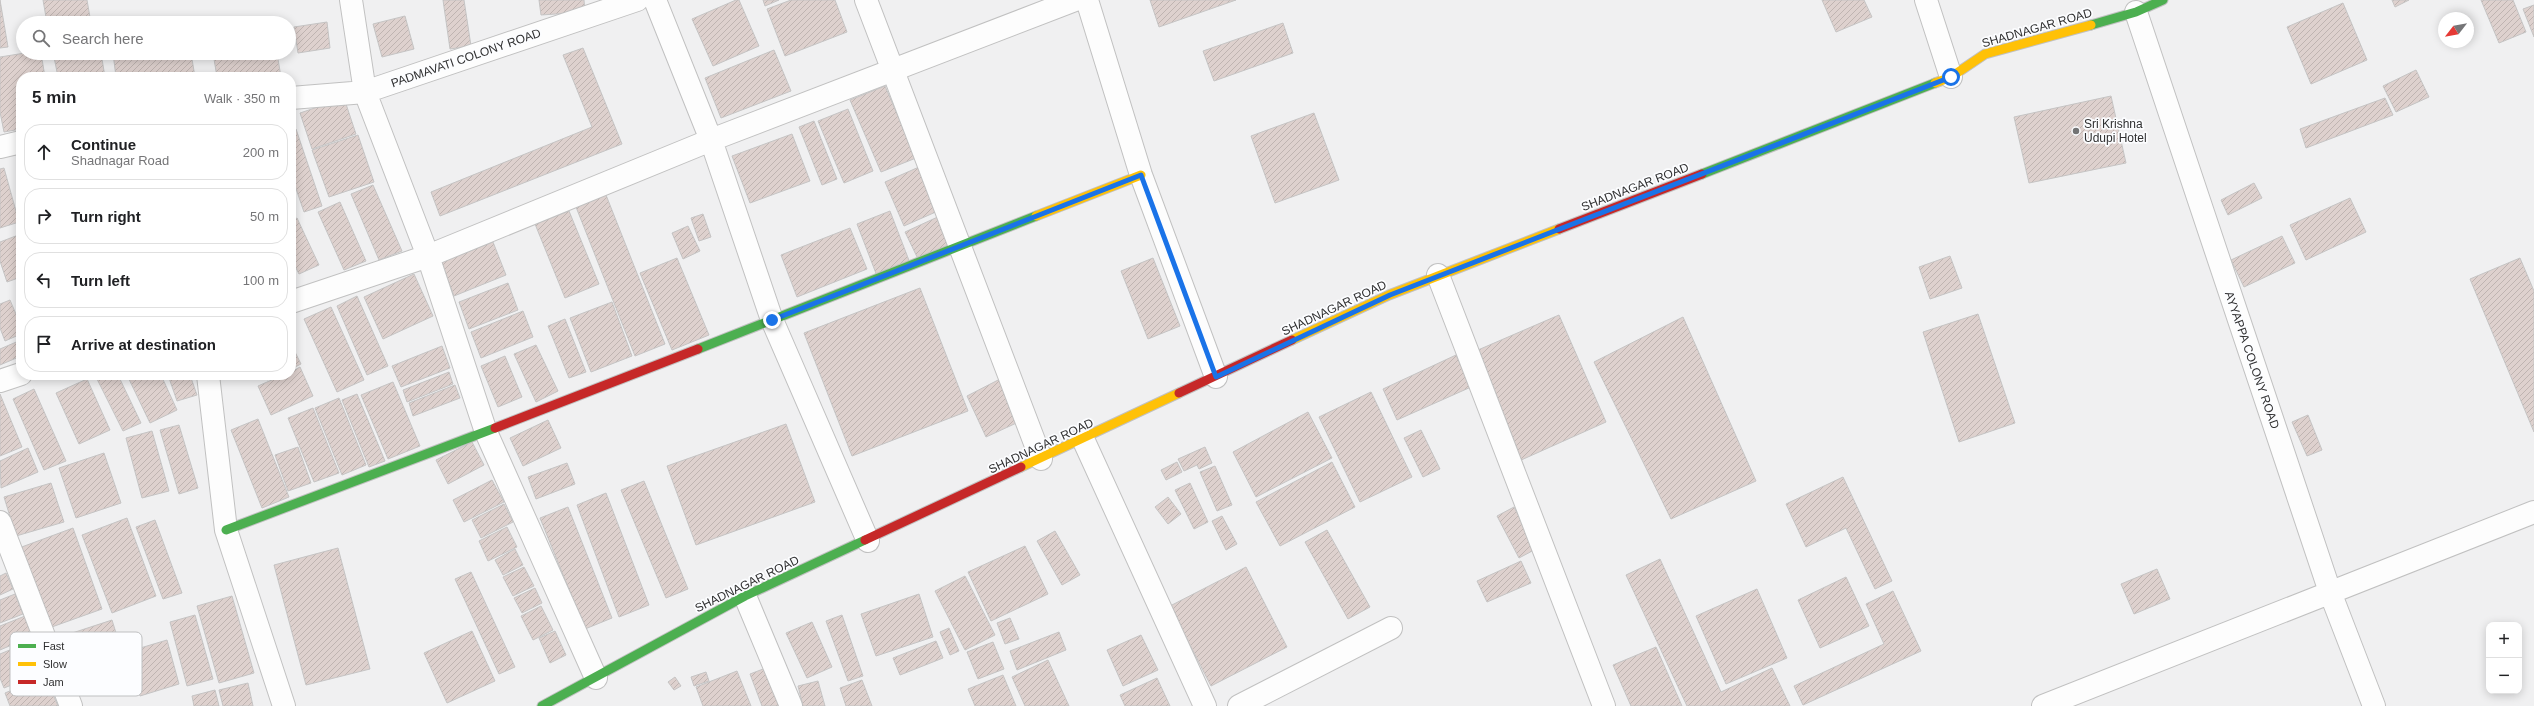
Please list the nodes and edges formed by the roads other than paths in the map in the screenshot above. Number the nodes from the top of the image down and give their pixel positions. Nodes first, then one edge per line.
1 (351, 0) edge
2 (637, 0) edge
3 (655, 0) edge
4 (866, 0) edge
5 (1075, 0) edge
6 (1087, 0) edge
7 (1926, 0) edge
8 (2164, 0) edge
9 (2136, 12) junction
10 (892, 69) junction
11 (1951, 77) junction
12 (365, 92) junction
13 (296, 98) edge
14 (712, 140) junction
15 (16, 143) edge
16 (0, 147) edge
17 (1141, 175) junction
18 (960, 246) junction
19 (428, 256) junction
20 (1438, 276) junction
21 (296, 300) edge
22 (772, 320) junction
23 (16, 376) edge
24 (1216, 377) junction
25 (209, 380) edge
26 (0, 381) edge
27 (486, 432) junction
28 (1083, 439) junction
29 (1041, 459) junction
30 (2534, 512) edge
31 (0, 522) edge
32 (226, 530) junction
33 (868, 541) junction
34 (2330, 592) junction
35 (746, 596) junction
36 (1391, 628) dead end
37 (42, 632) edge
38 (596, 678) junction
39 (67, 696) edge
40 (71, 706) edge
41 (284, 706) edge
42 (542, 706) edge
43 (791, 706) edge
44 (1205, 706) edge
45 (1239, 706) edge
46 (1604, 706) edge
47 (2043, 706) edge
48 (2374, 706) edge

1 - 12 street
2 - 12 street, PADMAVATI COLONY ROAD
3 - 14 street
4 - 10 street
5 - 10 street
6 - 17 street
7 - 11 street
8 - 9 main road, SHADNAGAR ROAD
9 - 11 main road, SHADNAGAR ROAD
9 - 34 street, AYYAPPA COLONY ROAD
10 - 14 street
10 - 18 street
11 - 20 main road, SHADNAGAR ROAD
12 - 13 street, PADMAVATI COLONY ROAD
12 - 19 street
14 - 19 street
14 - 22 street
15 - 16 street
17 - 18 main road
17 - 24 street
18 - 22 main road
18 - 29 street
19 - 21 street
19 - 27 street
20 - 24 main road, SHADNAGAR ROAD
20 - 46 street
22 - 27 main road
22 - 33 street
23 - 26 street
24 - 28 main road, SHADNAGAR ROAD
25 - 32 street
27 - 32 main road
27 - 38 street
28 - 29 main road, SHADNAGAR ROAD
28 - 44 street
29 - 33 main road, SHADNAGAR ROAD
30 - 34 street
31 - 37 street
32 - 41 street
33 - 35 main road, SHADNAGAR ROAD
34 - 47 street
34 - 48 street, AYYAPPA COLONY ROAD
35 - 38 main road, SHADNAGAR ROAD
35 - 43 street
36 - 45 street
38 - 42 main road, SHADNAGAR ROAD
39 - 40 street

